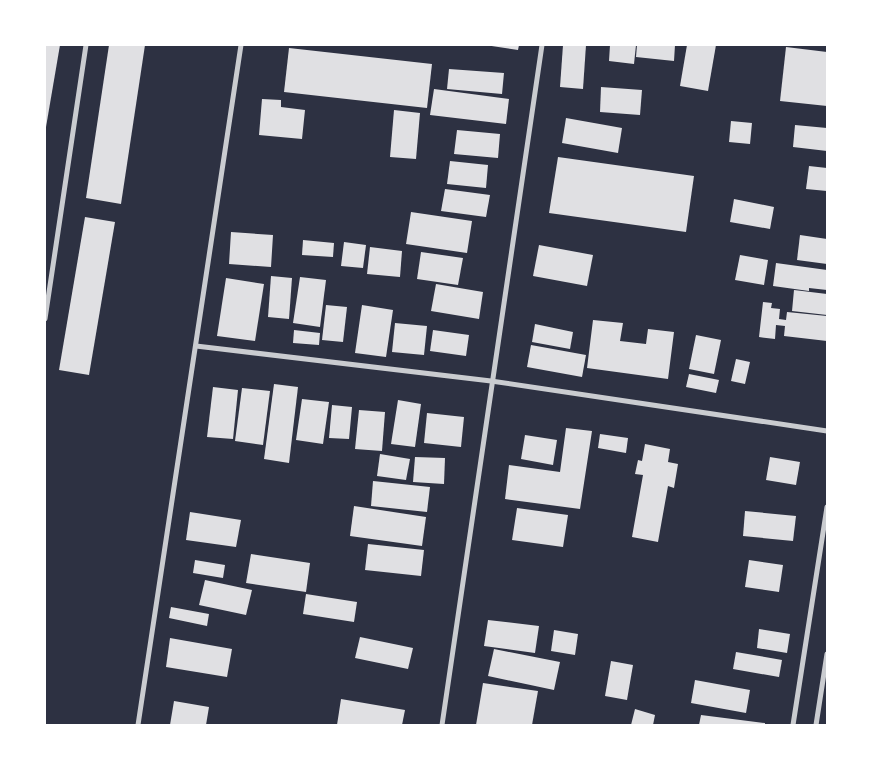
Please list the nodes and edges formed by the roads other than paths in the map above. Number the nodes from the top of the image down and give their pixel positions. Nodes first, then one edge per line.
1 (86, 45) edge
2 (241, 45) edge
3 (542, 45) edge
4 (45, 319) edge
5 (196, 346) junction
6 (491, 381) junction
7 (827, 431) edge
8 (827, 507) edge
9 (827, 654) edge
10 (138, 725) edge
11 (442, 725) edge
12 (793, 725) edge
13 (816, 725) edge

1 - 4 street
2 - 5 street
3 - 6 street
5 - 6 street
5 - 10 street
6 - 7 street
6 - 11 street
8 - 12 street
9 - 13 street

